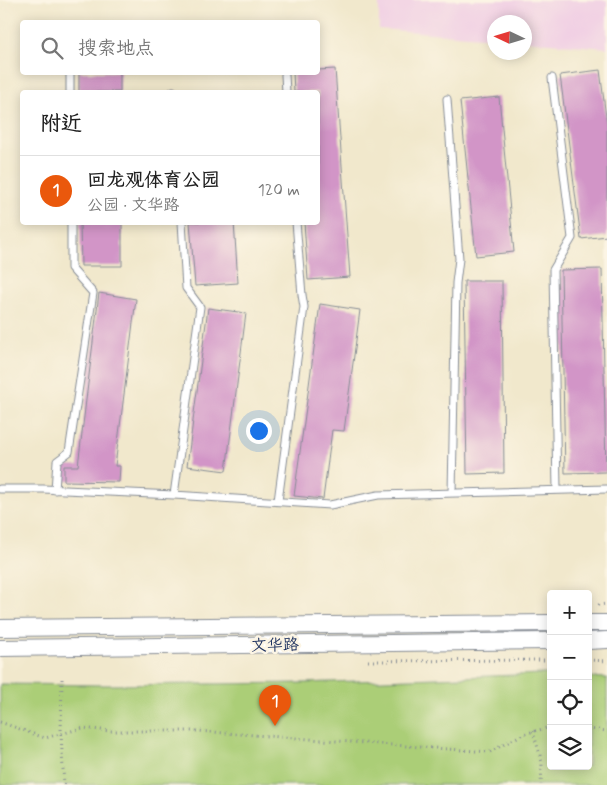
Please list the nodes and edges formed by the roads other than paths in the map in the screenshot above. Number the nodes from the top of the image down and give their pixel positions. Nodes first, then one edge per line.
1 (70, 75) dead end
2 (285, 75) dead end
3 (552, 78) dead end
4 (70, 90) edge
5 (286, 90) edge
6 (447, 99) dead end
7 (71, 225) edge
8 (182, 225) edge
9 (296, 225) edge
10 (0, 489) edge
11 (607, 489) edge
12 (54, 490) junction
13 (556, 490) junction
14 (452, 493) junction
15 (174, 495) junction
16 (278, 502) junction
17 (547, 623) edge
18 (592, 623) edge
19 (607, 623) edge
20 (0, 628) edge
21 (547, 641) edge
22 (0, 648) edge

1 - 4 lane
2 - 5 lane
3 - 13 lane
6 - 14 lane
7 - 12 lane
8 - 15 lane
9 - 16 lane
10 - 12 lane
11 - 13 lane
12 - 15 lane
13 - 14 lane
14 - 16 lane
15 - 16 lane
17 - 20 street, 文华路
18 - 19 street
21 - 22 street, 文华路

